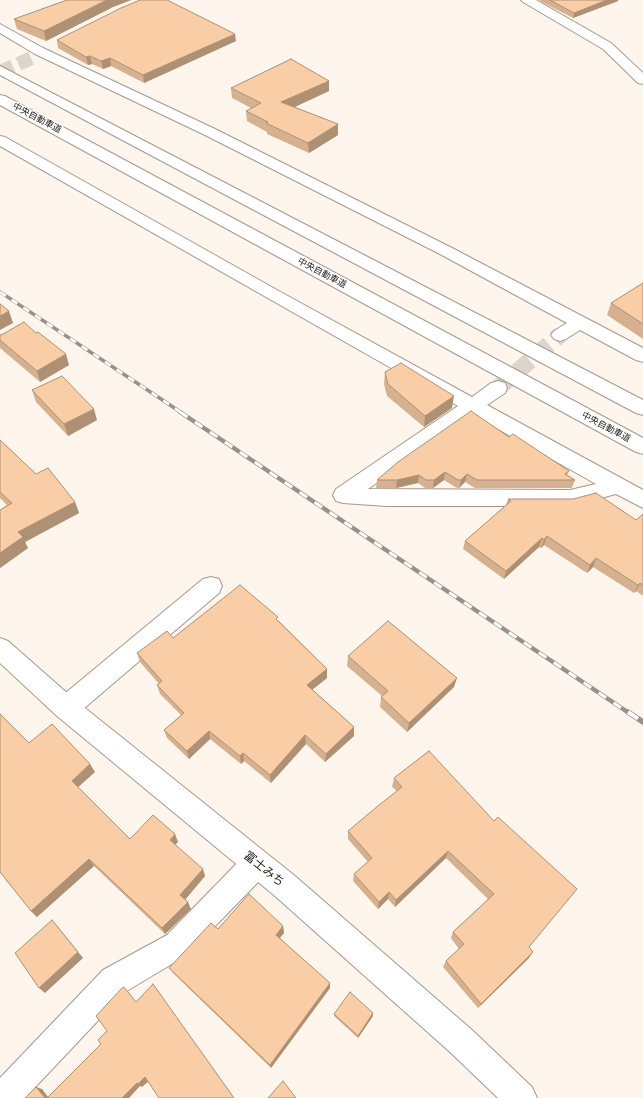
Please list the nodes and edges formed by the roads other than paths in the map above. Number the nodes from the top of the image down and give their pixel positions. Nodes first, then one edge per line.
1 (527, 0) edge
2 (0, 28) edge
3 (0, 70) edge
4 (643, 80) edge
5 (0, 98) edge
6 (0, 140) edge
7 (579, 323) junction
8 (560, 335) tunnel mouth
9 (643, 356) edge
10 (498, 388) tunnel mouth
11 (472, 406) junction
12 (643, 408) edge
13 (643, 447) edge
14 (618, 486) junction
15 (643, 500) edge
16 (211, 586) dead end
17 (0, 648) edge
18 (66, 708) junction
19 (256, 864) junction
20 (3, 1098) edge
21 (521, 1098) edge

1 - 4 main road
2 - 7 main road
3 - 12 main road
5 - 13 main road, 中央自動車道
6 - 11 main road
7 - 8 main road
7 - 9 main road
10 - 11 main road
11 - 14 main road
11 - 14 main road
14 - 15 main road
16 - 18 main road
17 - 18 main road, 富士みち
18 - 19 main road, 富士みち
19 - 20 main road
19 - 21 main road, 富士みち

